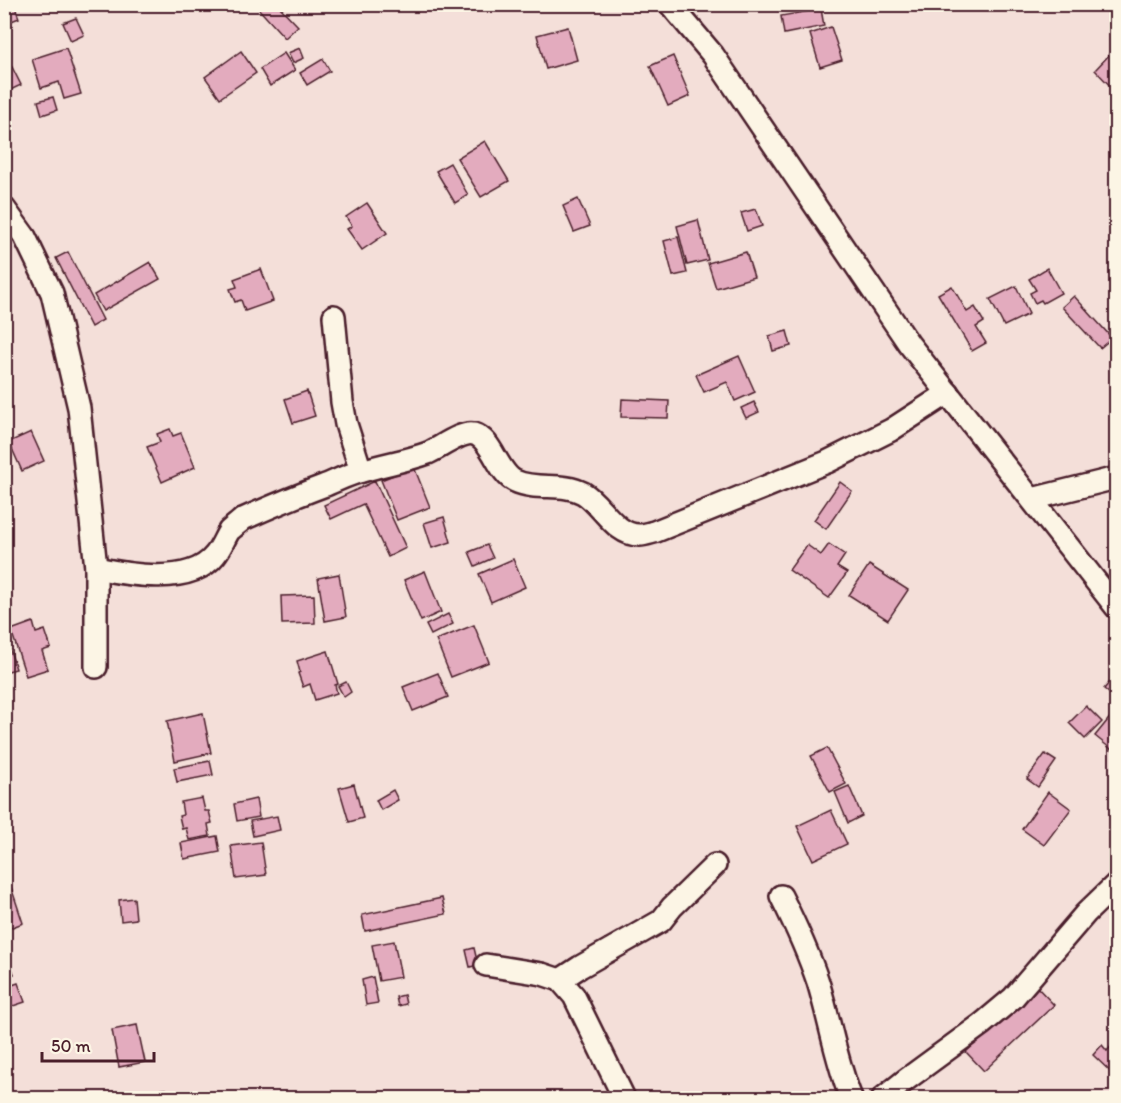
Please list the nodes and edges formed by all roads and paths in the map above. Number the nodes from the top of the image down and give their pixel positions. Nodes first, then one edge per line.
1 (670, 4) edge
2 (4, 208) edge
3 (334, 316) dead end
4 (948, 393) junction
5 (361, 471) junction
6 (1116, 478) edge
7 (1032, 499) junction
8 (96, 568) junction
9 (1116, 607) edge
10 (96, 667) dead end
11 (715, 865) dead end
12 (1116, 884) edge
13 (781, 896) dead end
14 (486, 965) dead end
15 (560, 980) junction
16 (624, 1098) edge
17 (851, 1098) edge
18 (884, 1098) edge

1 - 4 street
2 - 8 street
3 - 5 street
4 - 5 street
4 - 7 street
5 - 8 street
6 - 7 street
7 - 9 street
8 - 10 street
11 - 15 street
12 - 18 street
13 - 17 street
14 - 15 street
15 - 16 street

